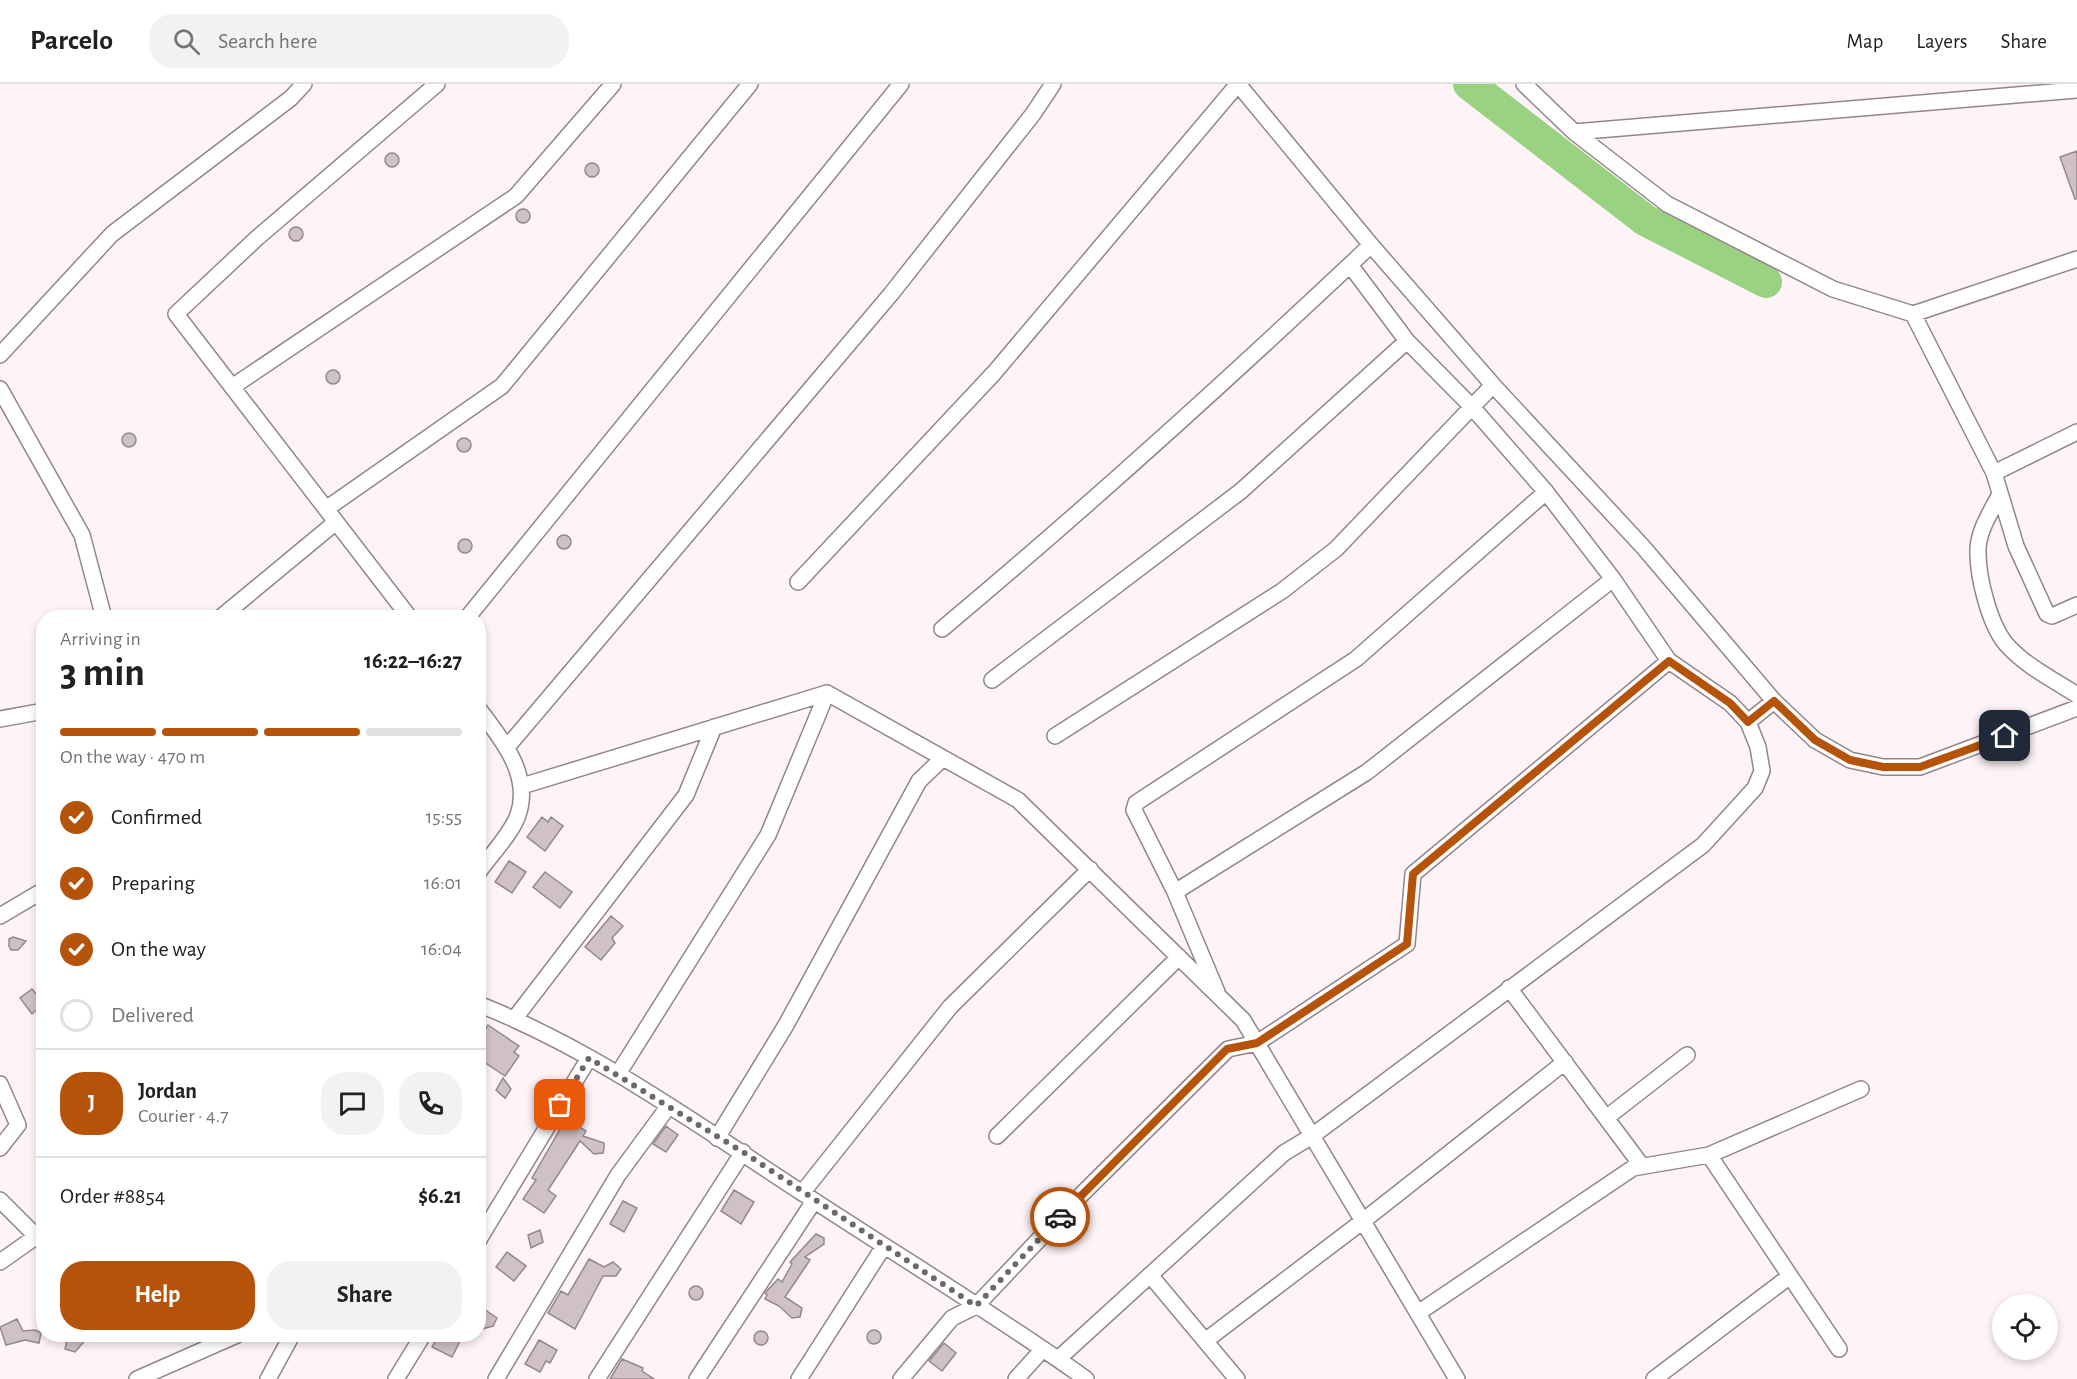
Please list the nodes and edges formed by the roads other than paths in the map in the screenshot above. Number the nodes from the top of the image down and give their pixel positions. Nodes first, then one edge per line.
1 (304, 84) edge
2 (437, 84) edge
3 (613, 84) edge
4 (750, 84) edge
5 (901, 84) edge
6 (1053, 84) edge
7 (1238, 84) edge
8 (1524, 84) edge
9 (2077, 90) edge
10 (1574, 132) junction
11 (1371, 245) junction
12 (2077, 259) edge
13 (1350, 265) junction
14 (1913, 314) junction
15 (1407, 341) junction
16 (0, 355) edge
17 (1493, 385) junction
18 (232, 387) junction
19 (0, 389) edge
20 (1472, 407) junction
21 (2077, 432) edge
22 (1994, 473) junction
23 (1546, 492) junction
24 (2000, 494) junction
25 (331, 516) junction
26 (1613, 579) junction
27 (798, 582) dead end
28 (2077, 605) edge
29 (102, 610) edge
30 (229, 610) edge
31 (404, 610) edge
32 (474, 610) edge
33 (942, 629) dead end
34 (1669, 661) junction
35 (992, 680) dead end
36 (827, 693) junction
37 (2077, 695) edge
38 (1774, 701) junction
39 (2077, 708) edge
40 (36, 712) edge
41 (486, 718) edge
42 (0, 719) edge
43 (1748, 722) junction
44 (714, 727) junction
45 (1055, 736) dead end
46 (508, 746) junction
47 (943, 758) junction
48 (522, 786) junction
49 (486, 862) edge
50 (1090, 869) junction
51 (1175, 892) junction
52 (36, 895) edge
53 (0, 916) edge
54 (1179, 957) junction
55 (1509, 988) junction
56 (1220, 999) junction
57 (486, 1007) edge
58 (515, 1018) junction
59 (1257, 1043) junction
60 (1687, 1055) dead end
61 (589, 1058) junction
62 (1564, 1062) junction
63 (618, 1074) junction
64 (0, 1084) edge
65 (1861, 1089) dead end
66 (668, 1107) junction
67 (1606, 1118) junction
68 (997, 1136) dead end
69 (1312, 1136) junction
70 (717, 1138) junction
71 (0, 1148) edge
72 (743, 1152) junction
73 (1709, 1155) junction
74 (1642, 1166) junction
75 (808, 1197) junction
76 (0, 1200) edge
77 (1363, 1221) junction
78 (486, 1228) edge
79 (36, 1230) edge
80 (36, 1235) edge
81 (884, 1246) junction
82 (0, 1262) edge
83 (1150, 1275) junction
84 (1790, 1276) junction
85 (976, 1306) junction
86 (1418, 1314) junction
87 (1205, 1341) junction
88 (221, 1342) edge
89 (288, 1342) edge
90 (419, 1342) edge
91 (1043, 1349) junction
92 (1839, 1349) dead end
93 (1058, 1359) junction
94 (137, 1379) edge
95 (268, 1379) edge
96 (396, 1379) edge
97 (496, 1379) edge
98 (597, 1379) edge
99 (697, 1379) edge
100 (799, 1379) edge
101 (901, 1379) edge
102 (1016, 1379) edge
103 (1086, 1379) edge
104 (1237, 1379) edge
105 (1457, 1379) edge
106 (1654, 1379) edge

1 - 16 street
2 - 18 street
3 - 18 street
4 - 25 street
5 - 32 street
6 - 46 street
7 - 11 street
7 - 27 street
8 - 10 street
9 - 10 street
10 - 14 street
11 - 13 street
11 - 17 street
12 - 14 street
13 - 15 street
13 - 33 street
14 - 22 street
15 - 20 street
15 - 35 street
17 - 20 street
17 - 38 street
18 - 25 street
19 - 29 street
20 - 23 street
20 - 45 street
21 - 22 street
22 - 24 street
23 - 26 street
23 - 51 street
24 - 28 street
24 - 37 street
25 - 30 street
25 - 31 street
26 - 34 street
26 - 51 street
34 - 43 street
34 - 59 street
36 - 44 street
36 - 47 street
36 - 63 street
38 - 39 street
38 - 43 street
40 - 42 street
41 - 46 street
43 - 55 street
44 - 48 street
44 - 58 street
46 - 48 street
47 - 50 street
47 - 70 street
48 - 49 street
50 - 54 street
50 - 75 street
51 - 56 street
52 - 53 street
54 - 56 street
54 - 68 street
55 - 62 street
55 - 69 street
56 - 59 street
57 - 58 street
58 - 61 street
59 - 69 street
59 - 85 street
60 - 67 street
61 - 63 street
61 - 78 street
62 - 67 street
62 - 77 street
63 - 66 street
64 - 71 street
65 - 73 street
66 - 70 street
66 - 97 street
67 - 74 street
69 - 77 street
69 - 83 street
70 - 72 street
72 - 75 street
72 - 98 street
73 - 74 street
73 - 84 street
74 - 86 street
75 - 81 street
75 - 99 street
76 - 79 street
77 - 86 street
77 - 87 street
80 - 82 street
81 - 85 street
81 - 100 street
83 - 87 street
83 - 93 street
84 - 92 street
84 - 106 street
85 - 91 street
85 - 101 street
86 - 105 street
87 - 104 street
88 - 94 street
89 - 95 street
90 - 96 street
91 - 93 street
91 - 102 street
93 - 103 street

